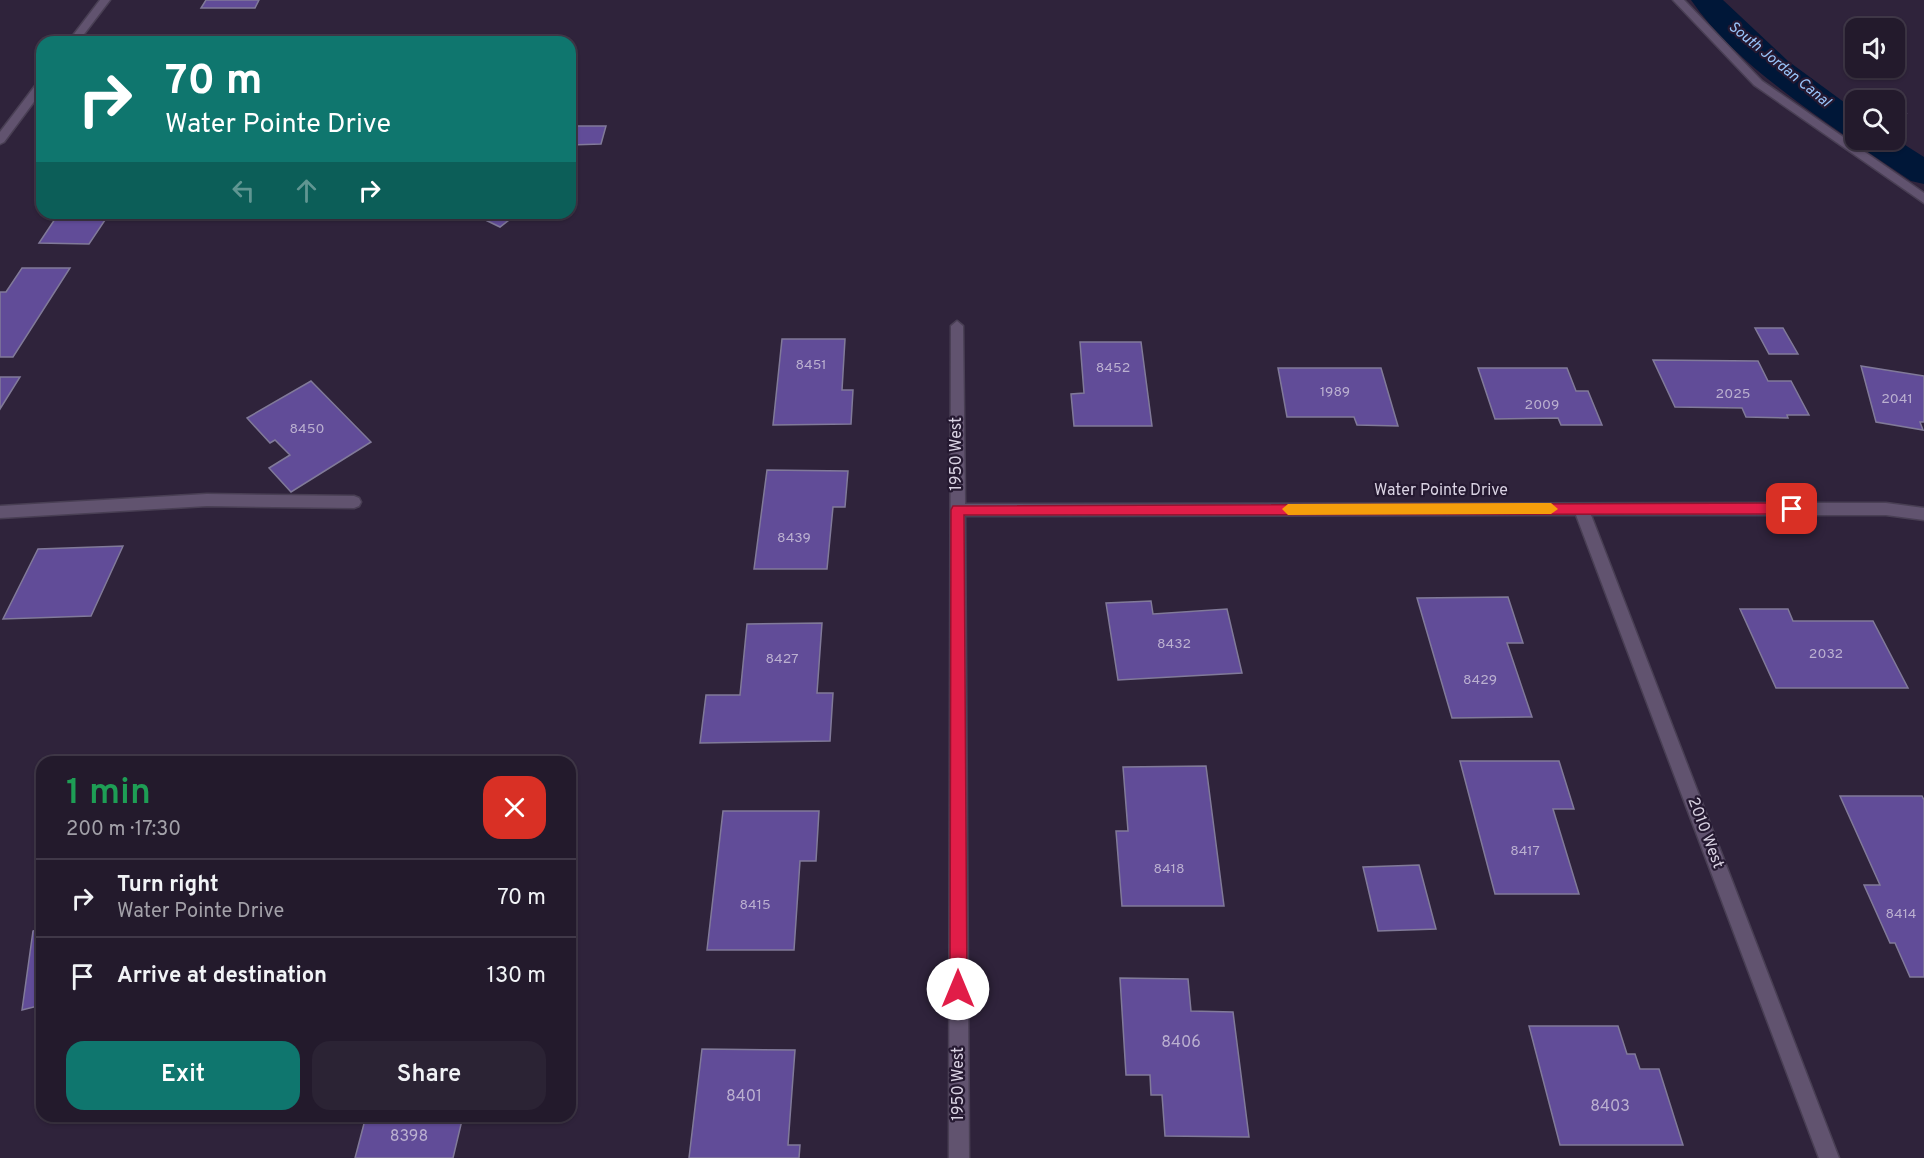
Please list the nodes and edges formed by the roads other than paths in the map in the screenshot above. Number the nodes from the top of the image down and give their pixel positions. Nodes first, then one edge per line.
1 (105, 0) edge
2 (1678, 0) edge
3 (78, 36) edge
4 (36, 92) edge
5 (0, 140) edge
6 (1924, 199) edge
7 (957, 326) dead end
8 (354, 502) dead end
9 (1581, 509) junction
10 (957, 510) junction
11 (0, 512) edge
12 (1924, 514) edge
13 (959, 1158) edge
14 (1829, 1158) edge

1 - 3 street
2 - 6 street
4 - 5 street
7 - 10 street, 1950 West
8 - 11 street
9 - 10 street, Water Pointe Drive
9 - 12 street, Water Pointe Drive
9 - 14 street, 2010 West
10 - 13 street, 1950 West

